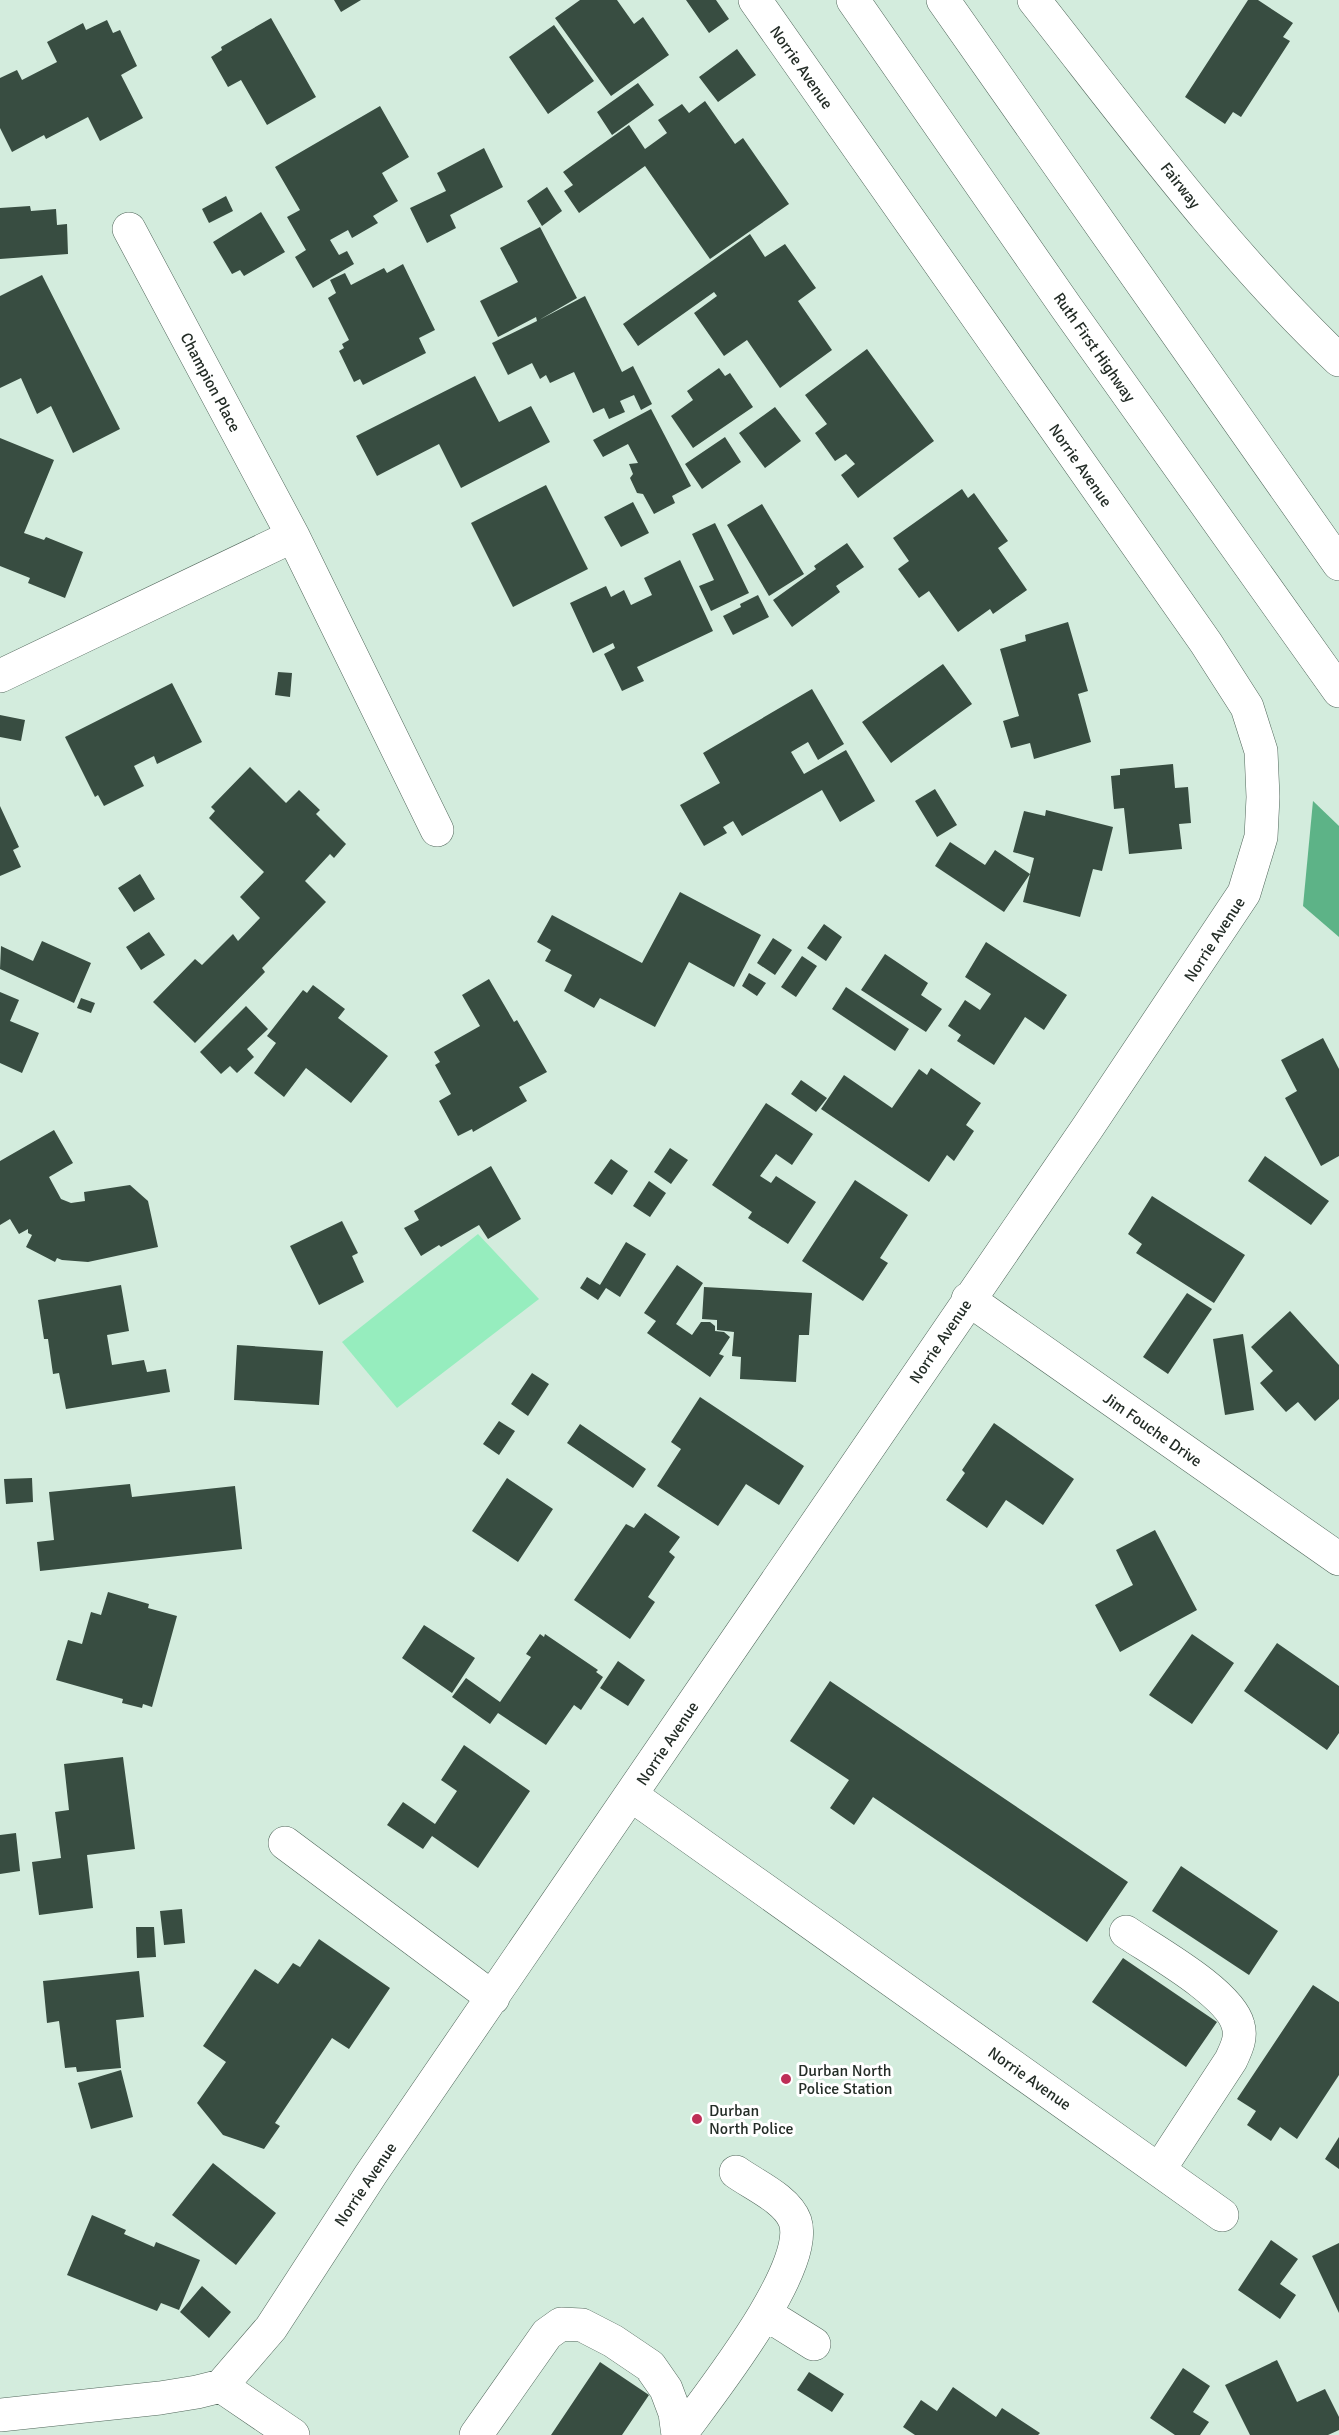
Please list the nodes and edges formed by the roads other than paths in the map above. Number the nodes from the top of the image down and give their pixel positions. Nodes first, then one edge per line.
1 (755, 0) edge
2 (854, 0) edge
3 (943, 0) edge
4 (1034, 0) edge
5 (129, 229) dead end
6 (1339, 360) edge
7 (293, 536) junction
8 (1339, 564) edge
9 (0, 676) edge
10 (1339, 691) edge
11 (437, 830) dead end
12 (968, 1299) junction
13 (1339, 1559) edge
14 (631, 1795) junction
15 (285, 1844) dead end
16 (1126, 1932) dead end
17 (493, 1998) junction
18 (1159, 2170) junction
19 (736, 2172) dead end
20 (1222, 2215) dead end
21 (766, 2314) junction
22 (814, 2344) dead end
23 (221, 2386) junction
24 (0, 2415) edge
25 (294, 2435) edge
26 (476, 2435) edge
27 (679, 2435) edge

1 - 12 main road, Norrie Avenue
2 - 10 main road, Ruth First Highway
3 - 8 main road
4 - 6 main road, Fairway
5 - 7 main road, Champion Place
7 - 9 main road
7 - 11 main road, Champion Place
12 - 13 main road, Jim Fouche Drive
12 - 14 main road, Norrie Avenue
14 - 17 main road, Norrie Avenue
14 - 18 main road, Norrie Avenue
15 - 17 main road
16 - 18 main road
17 - 23 main road, Norrie Avenue
18 - 20 main road, Norrie Avenue
19 - 21 main road
21 - 22 main road
21 - 27 main road
23 - 24 main road
23 - 25 main road
26 - 27 main road

